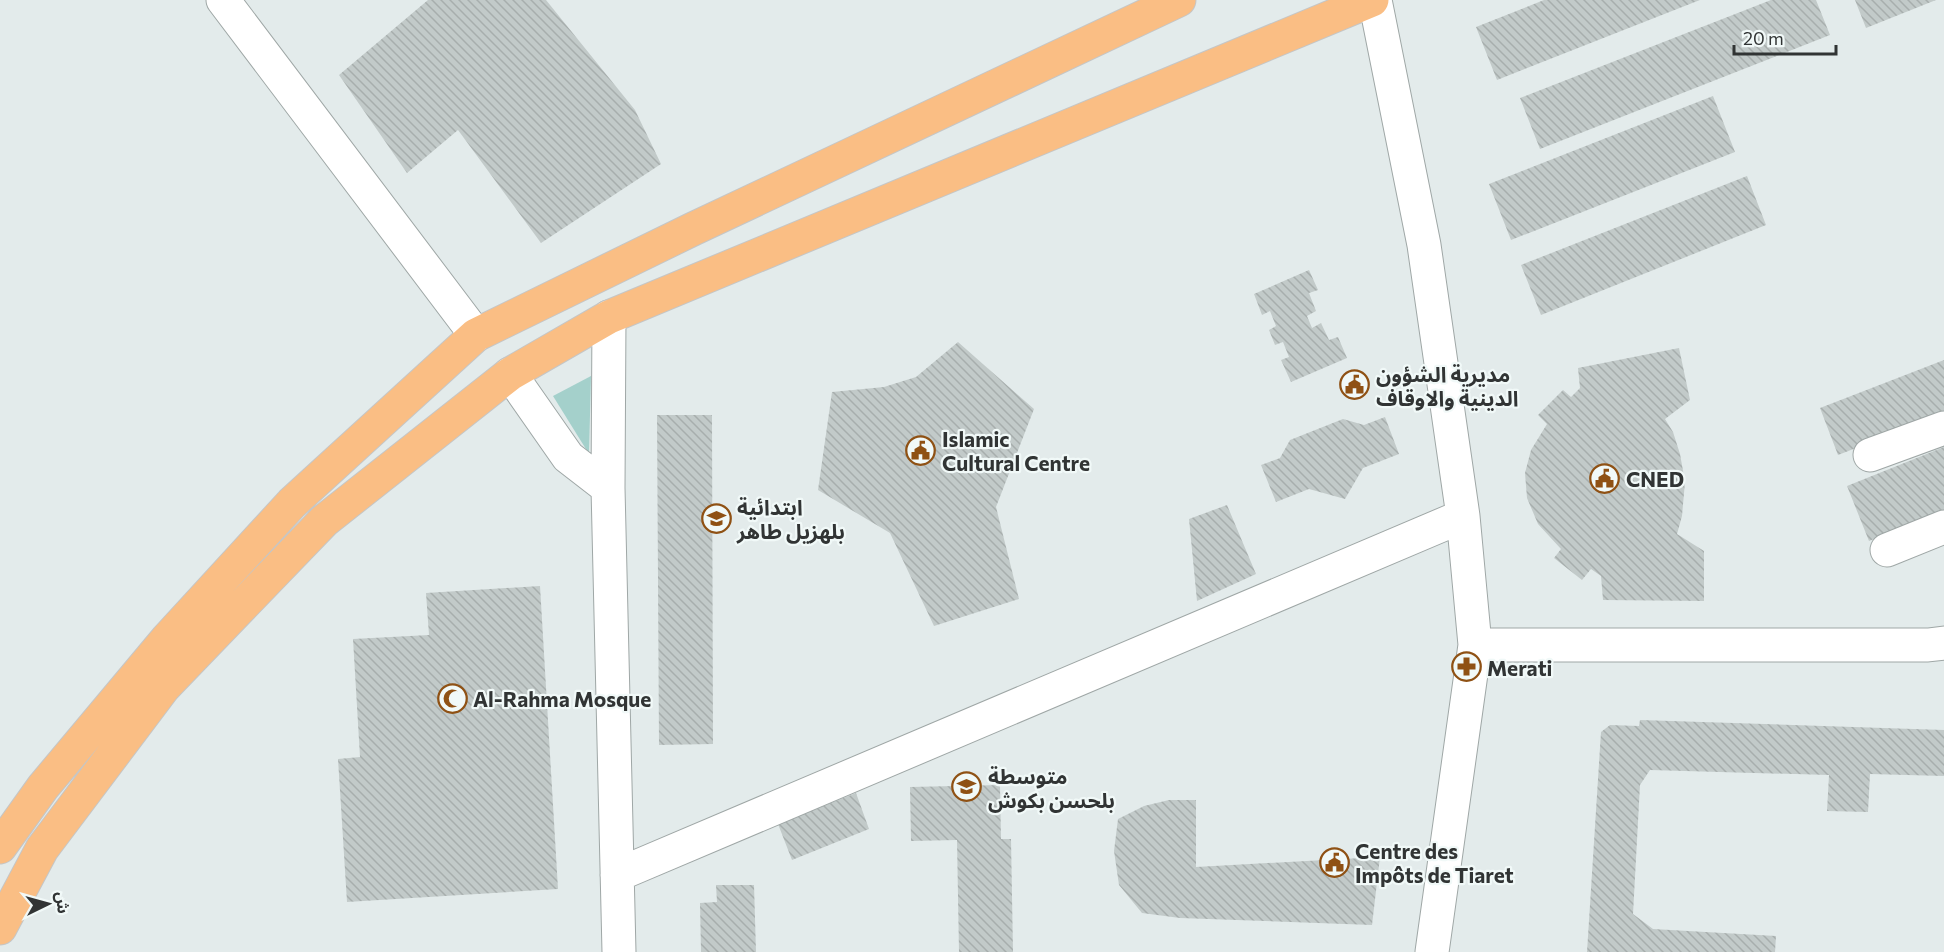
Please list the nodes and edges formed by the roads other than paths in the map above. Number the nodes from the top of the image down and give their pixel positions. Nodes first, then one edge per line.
1 (223, 0) edge
2 (1179, 0) edge
3 (1374, 0) edge
4 (609, 317) junction
5 (476, 335) junction
6 (510, 374) junction
7 (1944, 428) edge
8 (1870, 455) dead end
9 (608, 488) junction
10 (1463, 516) junction
11 (1944, 527) edge
12 (1887, 550) dead end
13 (1944, 643) edge
14 (1475, 645) junction
15 (0, 847) edge
16 (617, 875) junction
17 (0, 928) edge
18 (619, 952) edge
19 (1432, 952) edge

1 - 5 street
2 - 5 main road
3 - 4 main road
3 - 10 street
4 - 6 main road
4 - 9 street
5 - 15 main road
6 - 9 street
6 - 17 main road
7 - 8 street
9 - 16 street
10 - 14 street
10 - 16 street
11 - 12 street
13 - 14 street
14 - 19 street
16 - 18 street

